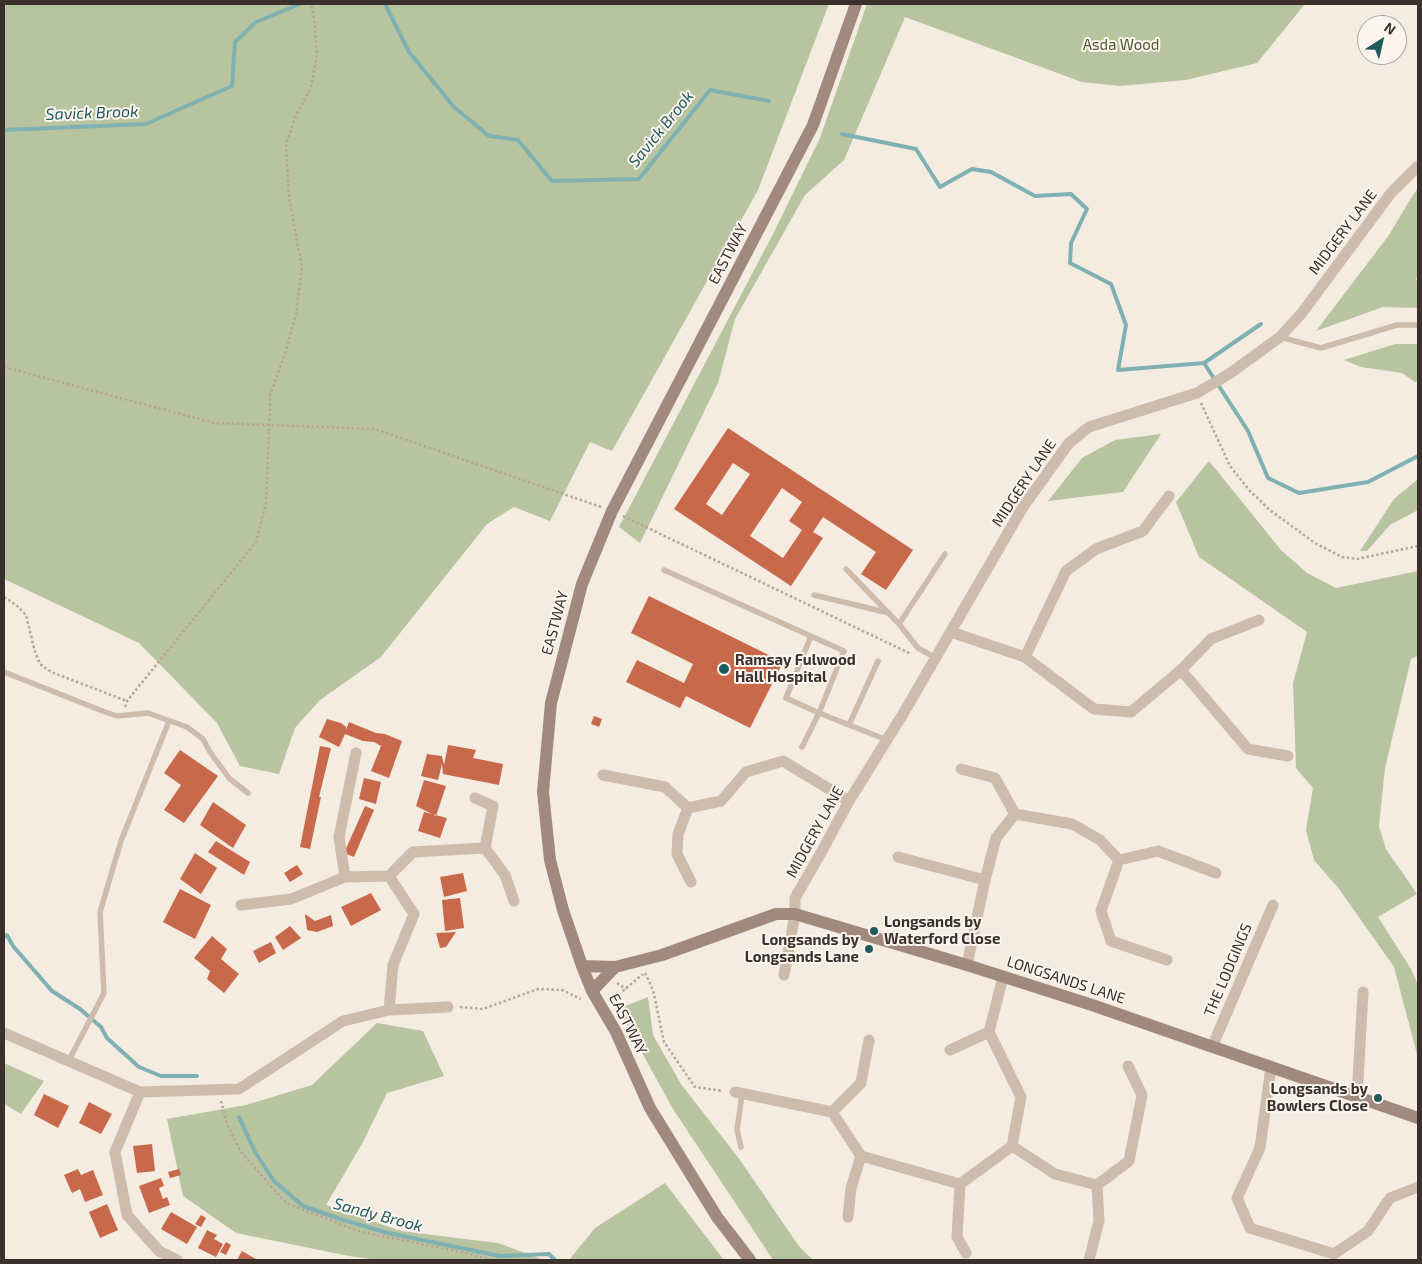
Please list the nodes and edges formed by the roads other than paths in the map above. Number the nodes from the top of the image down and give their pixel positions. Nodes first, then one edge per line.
1 (856, 4) edge
2 (1418, 166) edge
3 (1418, 325) edge
4 (1280, 337) junction
5 (1169, 496) dead end
6 (945, 554) dead end
7 (846, 569) dead end
8 (664, 570) dead end
9 (814, 595) dead end
10 (889, 614) junction
11 (1259, 620) dead end
12 (899, 624) junction
13 (951, 632) junction
14 (811, 636) junction
15 (1024, 657) junction
16 (878, 661) dead end
17 (934, 661) junction
18 (1181, 670) junction
19 (4, 672) edge
20 (819, 713) junction
21 (169, 720) junction
22 (849, 725) junction
23 (887, 740) junction
24 (802, 747) dead end
25 (356, 753) dead end
26 (1288, 756) dead end
27 (961, 769) dead end
28 (603, 776) dead end
29 (248, 793) dead end
30 (475, 798) dead end
31 (849, 801) junction
32 (688, 808) junction
33 (1015, 814) junction
34 (485, 848) junction
35 (898, 857) dead end
36 (1119, 860) junction
37 (1216, 873) dead end
38 (389, 876) junction
39 (345, 877) junction
40 (985, 880) junction
41 (691, 882) dead end
42 (514, 901) dead end
43 (241, 905) dead end
44 (1273, 905) dead end
45 (795, 914) junction
46 (1167, 960) dead end
47 (967, 965) junction
48 (582, 966) junction
49 (615, 967) junction
50 (784, 975) dead end
51 (1003, 977) junction
52 (1363, 992) dead end
53 (588, 996) junction
54 (448, 1007) road end
55 (389, 1010) junction
56 (990, 1032) junction
57 (4, 1034) edge
58 (868, 1040) dead end
59 (1212, 1046) junction
60 (950, 1050) dead end
61 (68, 1062) junction
62 (1128, 1066) dead end
63 (1271, 1067) junction
64 (140, 1092) junction
65 (738, 1093) joint
66 (1357, 1098) junction
67 (832, 1112) junction
68 (1418, 1118) edge
69 (1012, 1146) junction
70 (741, 1147) dead end
71 (861, 1156) junction
72 (960, 1184) junction
73 (1097, 1185) junction
74 (1418, 1187) edge
75 (848, 1218) dead end
76 (966, 1253) dead end
77 (1334, 1257) edge
78 (177, 1260) edge
79 (750, 1260) edge
80 (1089, 1260) edge

1 - 48 main road, EASTWAY
2 - 4 street, MIDGERY LANE
3 - 4 lane
4 - 13 street, MIDGERY LANE
5 - 15 street
6 - 12 lane
7 - 10 lane
8 - 14 lane
9 - 10 lane
10 - 12 lane
11 - 18 street
12 - 17 lane
13 - 15 street
13 - 17 street, MIDGERY LANE
14 - 20 lane
14 - 20 lane
15 - 18 street
16 - 22 lane
17 - 23 street, MIDGERY LANE
18 - 26 street
19 - 21 lane
20 - 22 lane
20 - 24 lane
21 - 29 lane
21 - 61 lane
22 - 23 lane
23 - 31 street, MIDGERY LANE
25 - 39 street
27 - 33 street
28 - 32 street
30 - 34 street
31 - 32 street
31 - 45 street, MIDGERY LANE
32 - 41 street
33 - 36 street
33 - 40 street
34 - 38 street
34 - 42 street
35 - 40 street
36 - 37 street
36 - 46 street
38 - 39 street
38 - 55 street
39 - 43 street
40 - 47 street
44 - 59 street, THE LODGINGS
45 - 47 main road, LONGSANDS LANE
45 - 49 main road, LONGSANDS LANE
45 - 50 street, MIDGERY LANE
47 - 51 main road, LONGSANDS LANE
48 - 49 main road, LONGSANDS LANE
48 - 53 main road, EASTWAY
49 - 53 main road
51 - 56 street
51 - 59 main road, LONGSANDS LANE
52 - 66 street
53 - 79 main road, EASTWAY
54 - 55 street
55 - 64 street
56 - 60 street
56 - 69 street
57 - 61 street
58 - 67 street
59 - 63 main road, LONGSANDS LANE
61 - 64 street
62 - 73 street
63 - 66 main road, LONGSANDS LANE
63 - 77 street
64 - 78 street
65 - 67 street
65 - 70 lane
66 - 68 main road, LONGSANDS LANE
67 - 71 street
69 - 72 street
69 - 73 street
71 - 72 street
71 - 75 street
72 - 76 street
73 - 80 street
74 - 77 street

